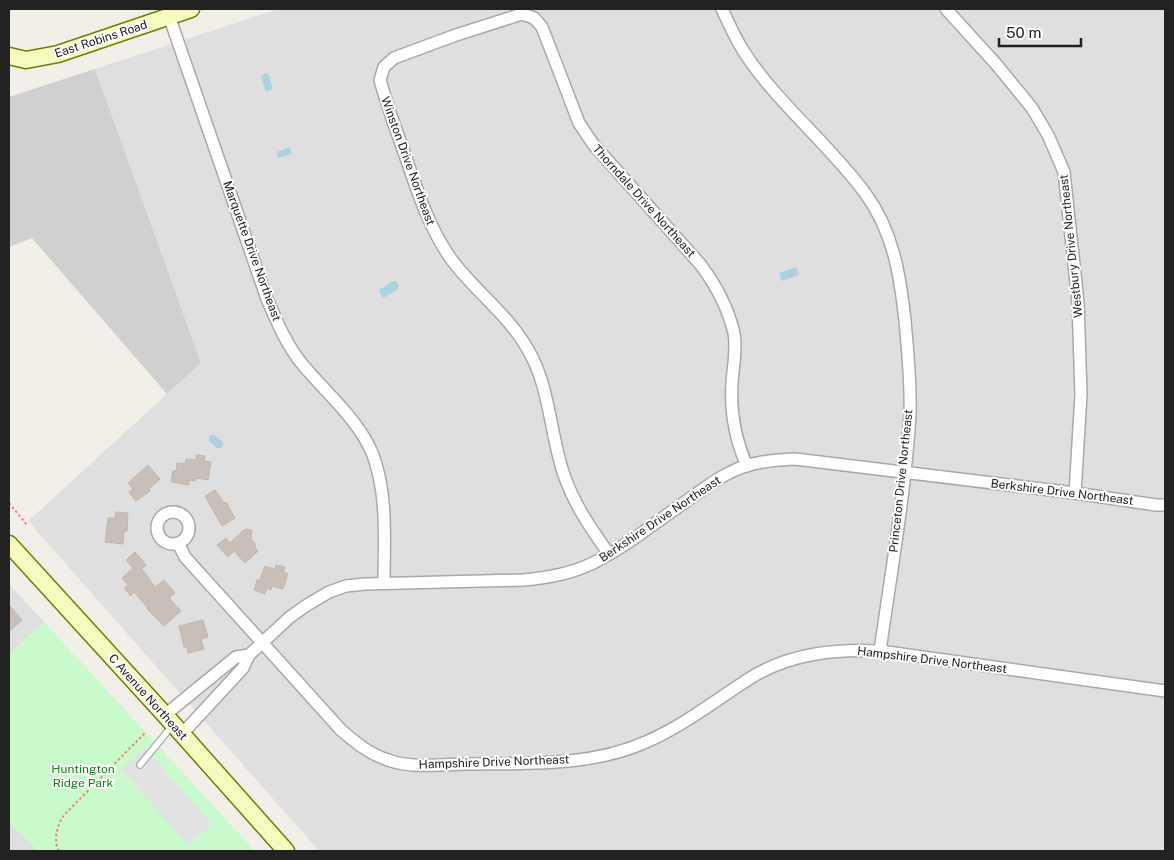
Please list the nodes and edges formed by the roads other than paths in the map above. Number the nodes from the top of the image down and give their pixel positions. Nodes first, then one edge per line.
1 (191, 9) edge
2 (722, 9) edge
3 (946, 9) edge
4 (169, 16) junction
5 (456, 35) joint
6 (9, 56) edge
7 (747, 466) junction
8 (904, 473) junction
9 (1075, 493) junction
10 (1165, 504) edge
11 (178, 543) dead end
12 (11, 551) edge
13 (609, 554) junction
14 (384, 583) junction
15 (263, 642) junction
16 (880, 651) junction
17 (249, 655) junction
18 (1165, 691) edge
19 (173, 724) junction
20 (140, 765) dead end
21 (286, 851) edge

1 - 4 street, East Robins Road
2 - 8 street, Princeton Drive Northeast
3 - 9 street, Westbury Drive Northeast
4 - 6 street, East Robins Road
4 - 14 street, Marquette Drive Northeast
5 - 7 street, Thorndale Drive Northeast
5 - 13 street, Winston Drive Northeast
7 - 8 street, Berkshire Drive Northeast
7 - 13 street, Berkshire Drive Northeast
8 - 9 street, Berkshire Drive Northeast
8 - 16 street, Princeton Drive Northeast
9 - 10 street, Berkshire Drive Northeast
11 - 15 street, Hampshire Drive Northeast
12 - 19 street, C Avenue Northeast
13 - 14 street, Berkshire Drive Northeast
14 - 15 street, Berkshire Drive Northeast
15 - 16 street, Hampshire Drive Northeast
15 - 17 street, Berkshire Drive Northeast
16 - 18 street, Hampshire Drive Northeast
17 - 19 street, Berkshire Drive Northeast
17 - 19 street
19 - 20 lane
19 - 21 street, C Avenue Northeast

